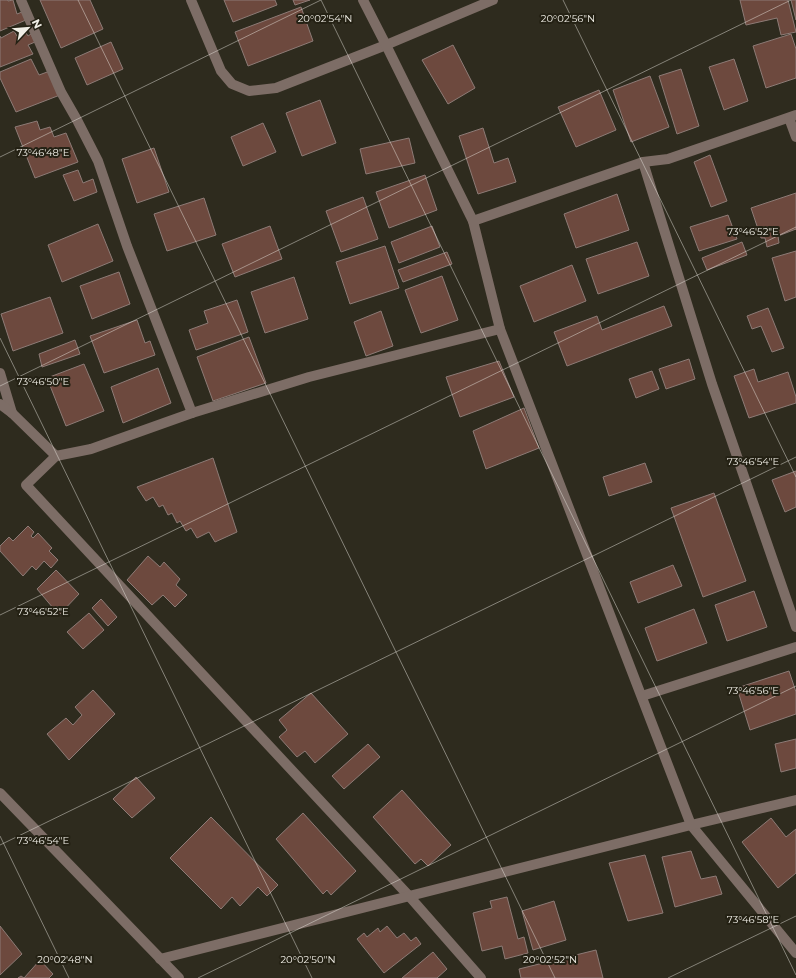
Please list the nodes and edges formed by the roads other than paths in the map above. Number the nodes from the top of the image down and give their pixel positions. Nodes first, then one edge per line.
1 (22, 0) edge
2 (191, 0) edge
3 (363, 0) edge
4 (493, 0) edge
5 (386, 45) junction
6 (793, 117) edge
7 (796, 137) edge
8 (643, 162) junction
9 (473, 221) junction
10 (500, 329) junction
11 (0, 373) edge
12 (0, 404) edge
13 (12, 413) junction
14 (192, 413) junction
15 (56, 456) junction
16 (796, 627) edge
17 (796, 647) edge
18 (642, 696) junction
19 (0, 793) edge
20 (796, 800) edge
21 (691, 825) junction
22 (409, 896) junction
23 (796, 953) edge
24 (160, 959) junction
25 (179, 978) edge
26 (481, 978) edge

1 - 14 street
2 - 5 street
3 - 5 street
4 - 5 street
5 - 9 street
6 - 7 street
6 - 8 street
8 - 9 street
8 - 16 street
9 - 10 street
10 - 14 street
10 - 18 street
11 - 13 street
12 - 13 street
13 - 15 street
14 - 15 street
15 - 22 street
17 - 18 street
18 - 21 street
19 - 24 street
20 - 21 street
21 - 22 street
21 - 23 street
22 - 24 street
22 - 26 street
24 - 25 street

